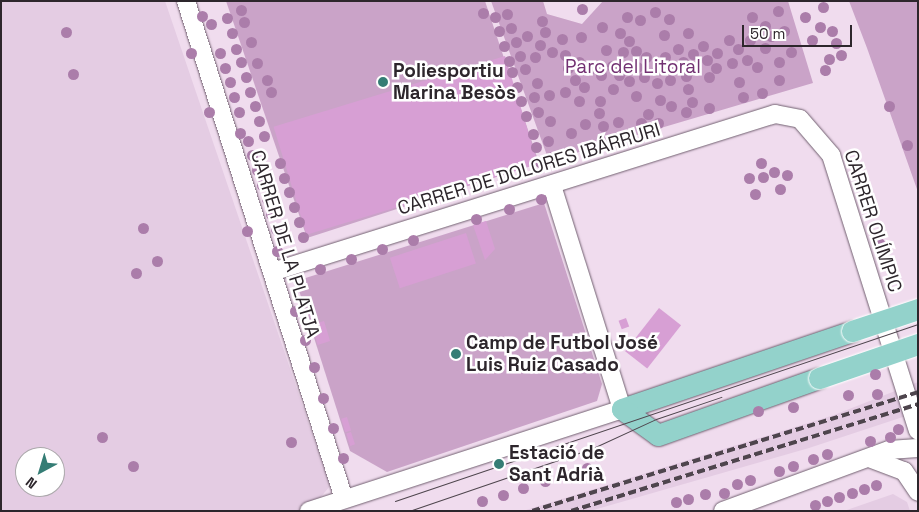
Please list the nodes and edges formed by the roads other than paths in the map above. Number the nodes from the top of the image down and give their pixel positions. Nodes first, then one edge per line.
1 (186, 1) edge
2 (800, 119) joint
3 (552, 185) junction
4 (272, 272) junction
5 (918, 308) edge
6 (918, 344) edge
7 (622, 409) junction
8 (918, 430) edge
9 (911, 448) edge
10 (872, 459) junction
11 (918, 492) edge
12 (344, 500) junction
13 (310, 511) edge
14 (723, 511) edge

1 - 4 street, CARRER DE LA PLATJA
2 - 3 street, CARRER DE DOLORES IBÁRRURI
2 - 8 street, CARRER OLÍMPIC
3 - 4 street, CARRER DE DOLORES IBÁRRURI
3 - 7 street
4 - 12 street, CARRER DE LA PLATJA
5 - 7 main road, bridge
6 - 7 main road, bridge
7 - 12 street
9 - 10 street
10 - 11 street
10 - 14 street
12 - 13 street

